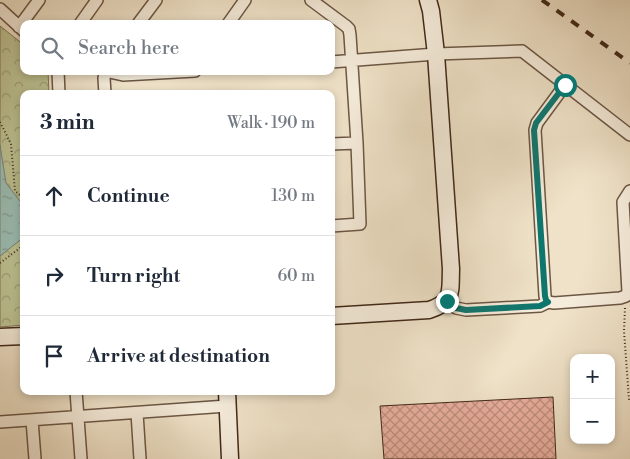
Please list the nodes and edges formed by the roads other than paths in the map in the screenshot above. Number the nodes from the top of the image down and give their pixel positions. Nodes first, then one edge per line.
1 (39, 0) edge
2 (98, 0) edge
3 (156, 0) edge
4 (245, 0) edge
5 (311, 0) edge
6 (428, 0) edge
7 (0, 9) edge
8 (27, 20) edge
9 (83, 20) edge
10 (141, 20) edge
11 (231, 20) edge
12 (20, 28) edge
13 (436, 54) junction
14 (351, 60) junction
15 (335, 62) edge
16 (58, 75) edge
17 (105, 75) edge
18 (123, 75) edge
19 (150, 75) edge
20 (565, 85) junction
21 (59, 90) edge
22 (105, 90) edge
23 (630, 136) edge
24 (357, 143) junction
25 (335, 144) edge
26 (630, 191) edge
27 (335, 226) edge
28 (447, 301) junction
29 (548, 302) junction
30 (335, 316) edge
31 (20, 336) edge
32 (0, 337) edge
33 (76, 395) edge
34 (227, 399) edge
35 (138, 413) junction
36 (78, 417) junction
37 (32, 420) junction
38 (0, 422) edge
39 (35, 459) edge
40 (80, 459) edge
41 (140, 459) edge
42 (230, 459) edge

1 - 8 street
2 - 9 street
3 - 10 street
4 - 11 street
5 - 14 street
6 - 13 street
7 - 12 street
13 - 14 street
13 - 20 street
13 - 28 street
14 - 15 street
14 - 24 street
16 - 21 street
17 - 22 street
18 - 19 street
20 - 23 street
20 - 29 street
24 - 25 street
24 - 27 street
26 - 29 street
28 - 29 street
28 - 30 street
31 - 32 street
33 - 36 street
34 - 35 street
34 - 42 street
35 - 36 street
35 - 41 street
36 - 37 street
36 - 40 street
37 - 38 street
37 - 39 street

